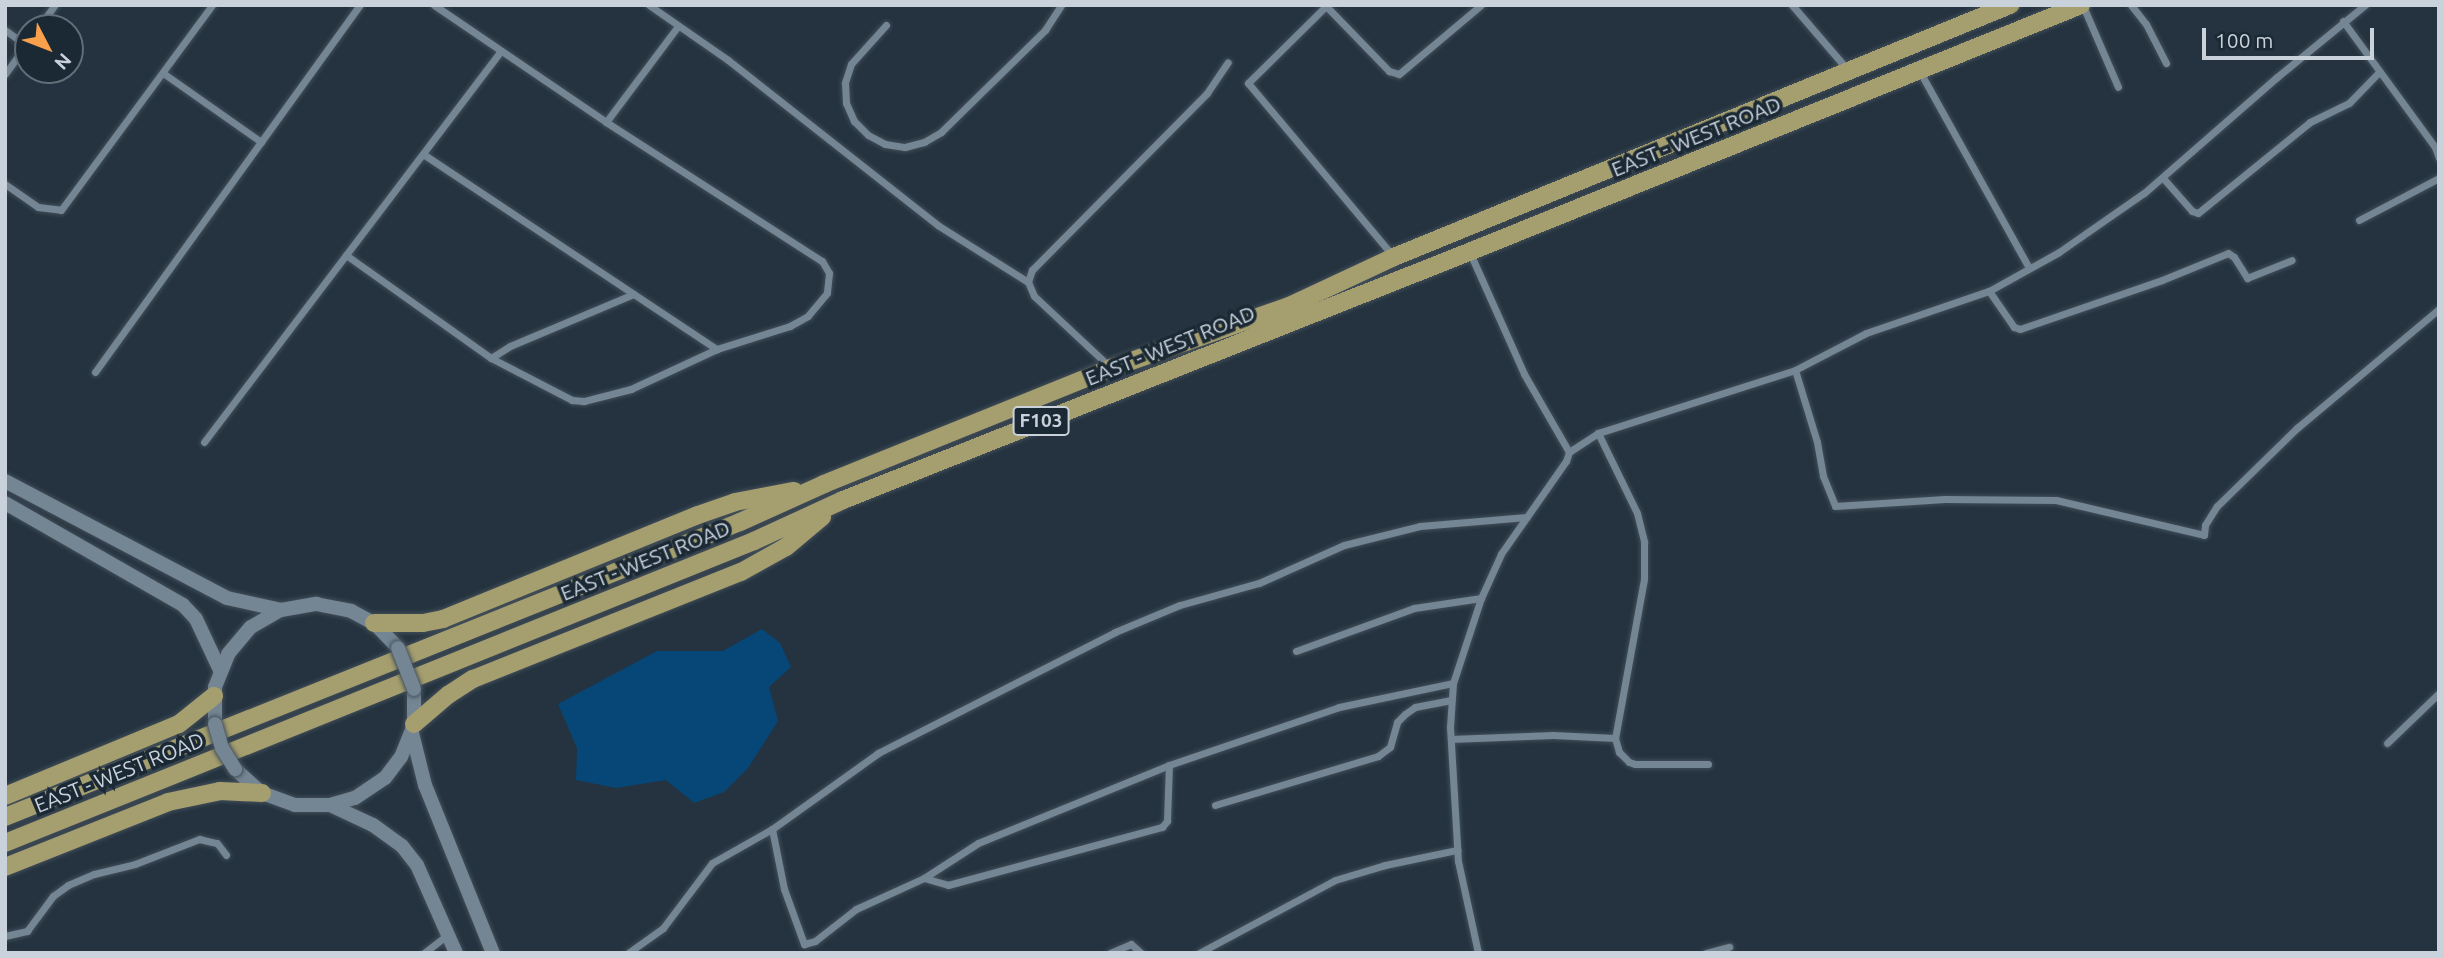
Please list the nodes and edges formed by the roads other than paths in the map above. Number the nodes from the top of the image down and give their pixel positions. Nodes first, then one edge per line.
1 (212, 5) edge
2 (360, 5) edge
3 (434, 5) edge
4 (649, 5) edge
5 (1061, 5) edge
6 (1326, 5) edge
7 (1481, 5) edge
8 (1792, 5) edge
9 (2010, 5) edge
10 (2082, 5) edge
11 (2131, 5) edge
12 (2365, 5) edge
13 (2343, 21) junction
14 (886, 25) dead end
15 (678, 26) junction
16 (501, 51) junction
17 (1228, 62) dead end
18 (2166, 62) dead end
19 (1848, 71) junction
20 (1919, 72) junction
21 (2379, 72) junction
22 (163, 73) junction
23 (2118, 87) dead end
24 (606, 122) junction
25 (261, 142) junction
26 (423, 154) junction
27 (2439, 158) edge
28 (2163, 178) junction
29 (2439, 178) edge
30 (5, 184) edge
31 (2359, 220) dead end
32 (1469, 253) junction
33 (346, 255) junction
34 (1394, 257) junction
35 (2292, 260) dead end
36 (2029, 268) junction
37 (1028, 282) junction
38 (1989, 291) junction
39 (634, 294) junction
40 (2439, 309) edge
41 (717, 349) junction
42 (491, 358) junction
43 (1111, 368) junction
44 (1795, 370) junction
45 (96, 372) dead end
46 (1598, 433) junction
47 (204, 442) dead end
48 (1569, 452) junction
49 (5, 481) edge
50 (824, 484) junction
51 (843, 500) junction
52 (5, 503) edge
53 (1527, 517) junction
54 (1481, 598) junction
55 (281, 610) junction
56 (374, 623) junction
57 (1296, 651) dead end
58 (220, 670) junction
59 (1453, 683) junction
60 (2439, 693) edge
61 (214, 696) junction
62 (1451, 700) junction
63 (413, 728) junction
64 (1615, 738) junction
65 (1451, 739) junction
66 (2387, 743) dead end
67 (1708, 764) dead end
68 (1169, 765) junction
69 (262, 793) junction
70 (5, 796) edge
71 (330, 805) junction
72 (1215, 805) dead end
73 (5, 817) edge
74 (772, 829) junction
75 (5, 843) edge
76 (1458, 850) junction
77 (226, 855) dead end
78 (5, 867) edge
79 (924, 878) junction
80 (448, 934) junction
81 (5, 936) edge
82 (1729, 947) dead end
83 (424, 953) edge
84 (456, 953) edge
85 (493, 953) edge
86 (628, 953) edge
87 (1110, 953) edge
88 (1141, 953) edge
89 (1199, 953) edge
90 (1478, 953) edge
91 (1706, 953) edge

1 - 22 street
2 - 25 street
3 - 16 street
4 - 15 street
5 - 14 street
6 - 7 street
6 - 34 street
8 - 19 street
9 - 19 main road, EAST - WEST ROAD / F103
10 - 20 main road, EAST - WEST ROAD / F103
10 - 23 street
11 - 18 street
12 - 13 street
13 - 21 street
13 - 28 street
15 - 24 street
15 - 37 street
16 - 24 street
16 - 26 street
17 - 37 street
19 - 34 main road, EAST - WEST ROAD / F103
20 - 32 main road, EAST - WEST ROAD / F103
20 - 36 street
21 - 27 street
21 - 28 street
22 - 25 street
22 - 30 street
24 - 41 street
25 - 45 street
26 - 33 street
26 - 39 street
28 - 36 street
29 - 31 street
32 - 48 street
32 - 51 main road, EAST - WEST ROAD / F103
33 - 42 street
33 - 47 street
34 - 43 main road, EAST - WEST ROAD / F103
35 - 38 street
36 - 38 street
37 - 43 street
38 - 44 street
39 - 41 street
39 - 42 street
40 - 44 street
41 - 42 street
43 - 50 main road, EAST - WEST ROAD / F103
44 - 46 street
46 - 48 street
46 - 64 street
48 - 53 street
49 - 55 main road
50 - 56 main road
50 - 73 main road, EAST - WEST ROAD / F103
51 - 63 main road
51 - 75 main road, EAST - WEST ROAD / F103
52 - 58 main road
53 - 54 street
53 - 74 street
54 - 57 street
54 - 59 street
55 - 56 main road
55 - 58 main road
56 - 63 main road, bridge
58 - 61 main road
59 - 62 street
59 - 68 street
60 - 66 street
61 - 69 main road, bridge
61 - 70 main road
62 - 65 street
62 - 72 street
63 - 71 main road
63 - 85 main road
64 - 65 street
64 - 67 street
65 - 76 street
68 - 79 street
68 - 79 street
69 - 71 main road
69 - 78 main road
71 - 80 main road
74 - 79 street
74 - 86 street
76 - 89 street
76 - 90 street
77 - 81 street
80 - 83 street
80 - 84 main road
82 - 91 street
87 - 88 street

